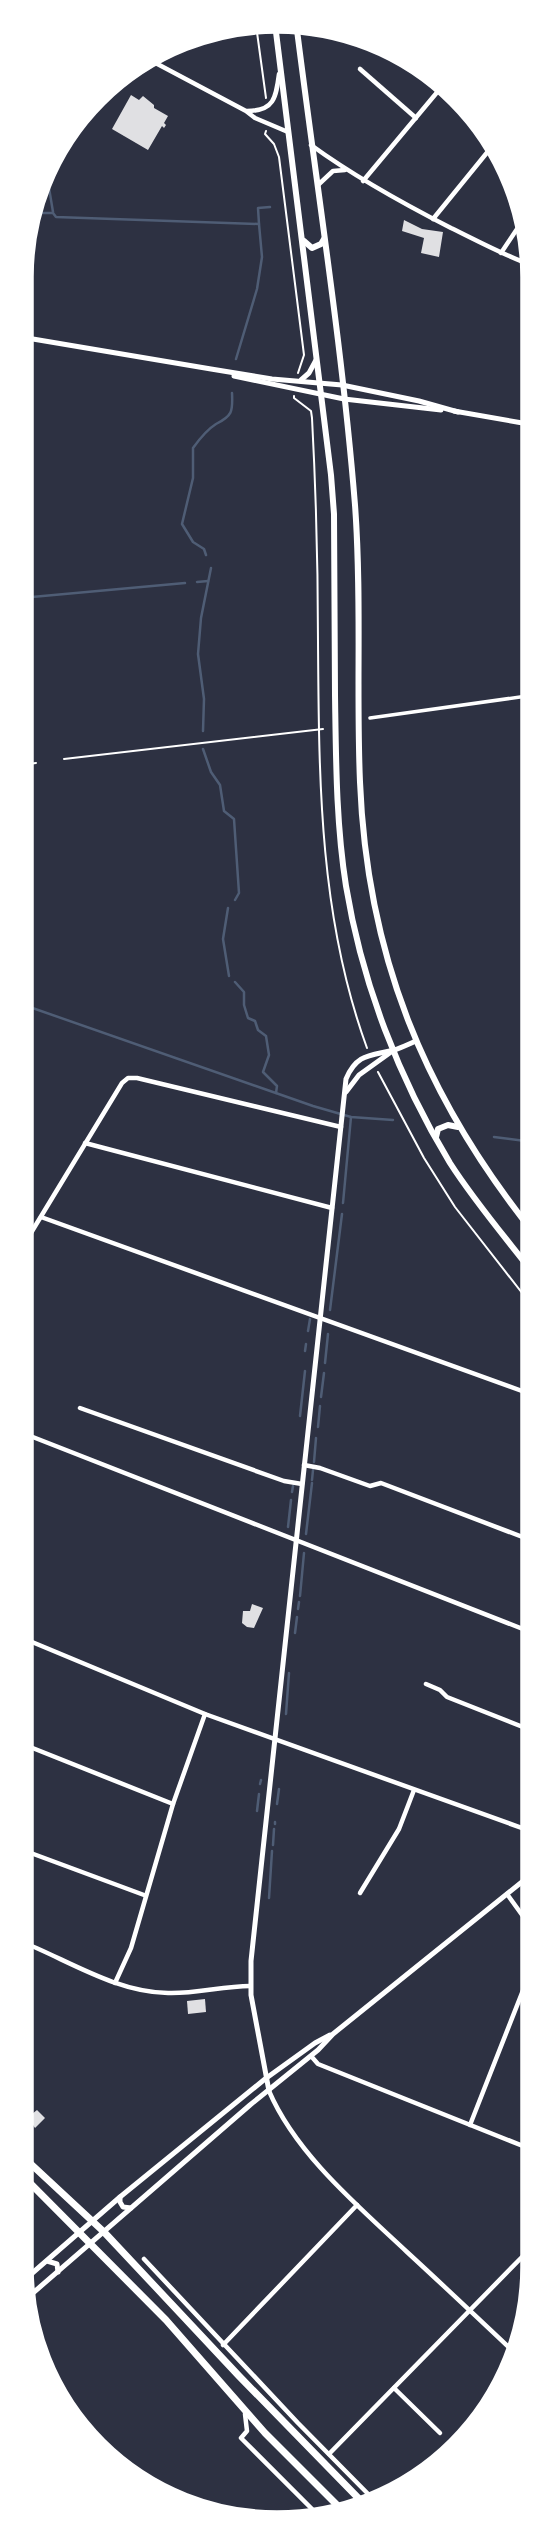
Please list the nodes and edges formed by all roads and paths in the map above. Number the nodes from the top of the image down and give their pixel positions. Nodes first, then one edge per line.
1 (257, 32) edge
2 (276, 32) edge
3 (297, 33) edge
4 (156, 63) edge
5 (281, 65) junction
6 (360, 69) dead end
7 (438, 91) edge
8 (266, 98) dead end
9 (246, 111) junction
10 (416, 117) junction
11 (265, 132) dead end
12 (289, 132) junction
13 (311, 144) junction
14 (488, 151) edge
15 (349, 171) junction
16 (363, 181) junction
17 (317, 186) junction
18 (433, 219) junction
19 (518, 228) edge
20 (303, 239) junction
21 (324, 239) junction
22 (501, 253) junction
23 (522, 261) edge
24 (32, 339) edge
25 (318, 354) junction
26 (211, 369) junction
27 (299, 379) junction
28 (321, 381) junction
29 (342, 384) junction
30 (295, 390) junction
31 (323, 396) junction
32 (344, 399) junction
33 (458, 412) junction
34 (522, 423) edge
35 (522, 697) edge
36 (370, 718) dead end
37 (318, 729) junction
38 (323, 729) dead end
39 (64, 759) dead end
40 (36, 763) dead end
41 (32, 764) edge
42 (416, 1041) junction
43 (393, 1050) junction
44 (369, 1051) dead end
45 (377, 1069) dead end
46 (346, 1093) junction
47 (341, 1125) junction
48 (458, 1127) junction
49 (436, 1137) junction
50 (85, 1143) junction
51 (332, 1209) junction
52 (41, 1217) junction
53 (522, 1219) edge
54 (32, 1232) edge
55 (522, 1259) edge
56 (522, 1293) edge
57 (320, 1316) junction
58 (522, 1391) edge
59 (80, 1408) dead end
60 (32, 1437) edge
61 (304, 1465) junction
62 (302, 1484) junction
63 (522, 1537) edge
64 (296, 1540) junction
65 (522, 1629) edge
66 (32, 1642) edge
67 (426, 1684) dead end
68 (457, 1701) junction
69 (454, 1708) dead end
70 (205, 1714) junction
71 (522, 1727) edge
72 (274, 1738) junction
73 (32, 1748) edge
74 (414, 1790) junction
75 (173, 1804) junction
76 (522, 1828) edge
77 (32, 1853) edge
78 (522, 1882) edge
79 (360, 1893) dead end
80 (144, 1895) junction
81 (507, 1895) junction
82 (522, 1915) edge
83 (32, 1946) edge
84 (115, 1983) junction
85 (250, 1986) junction
86 (522, 1993) edge
87 (333, 2034) junction
88 (311, 2056) junction
89 (265, 2078) junction
90 (269, 2091) junction
91 (223, 2114) junction
92 (230, 2123) junction
93 (470, 2125) junction
94 (522, 2146) edge
95 (32, 2165) edge
96 (32, 2185) edge
97 (61, 2191) junction
98 (120, 2197) junction
99 (50, 2202) junction
100 (357, 2205) junction
101 (131, 2208) junction
102 (92, 2220) junction
103 (80, 2232) junction
104 (104, 2232) junction
105 (91, 2244) junction
106 (522, 2257) edge
107 (144, 2259) dead end
108 (47, 2261) junction
109 (133, 2262) junction
110 (58, 2272) junction
111 (32, 2274) edge
112 (123, 2277) junction
113 (33, 2293) edge
114 (470, 2310) junction
115 (223, 2345) junction
116 (509, 2347) edge
117 (239, 2376) junction
118 (224, 2386) junction
119 (394, 2388) junction
120 (245, 2410) junction
121 (440, 2433) dead end
122 (329, 2454) junction
123 (369, 2495) edge
124 (358, 2498) edge
125 (337, 2505) edge
126 (313, 2510) edge

1 - 8 path
2 - 5 main road
3 - 13 main road
4 - 9 street
5 - 9 street
5 - 12 main road
6 - 10 street
7 - 10 street
9 - 12 street
10 - 16 street
11 - 27 path
12 - 20 main road
13 - 15 street
13 - 17 main road
14 - 18 street
15 - 16 street
15 - 17 street
16 - 18 street
17 - 21 main road
18 - 22 street
19 - 22 street
20 - 21 main road
20 - 25 main road
21 - 29 main road
22 - 23 street
24 - 26 street
25 - 27 street
25 - 28 main road
26 - 27 street
26 - 30 street
27 - 28 street
28 - 29 street
28 - 31 main road
29 - 32 main road
29 - 33 street
30 - 31 street
30 - 37 path
31 - 32 street
31 - 43 main road
32 - 33 street
32 - 42 main road
33 - 34 street
35 - 36 street
37 - 38 path
37 - 39 path
37 - 44 path
40 - 41 path
42 - 43 street
42 - 48 main road
43 - 46 street
43 - 46 street
43 - 49 main road
45 - 56 path
46 - 47 street
47 - 50 street
47 - 51 street
48 - 49 main road
48 - 53 main road
49 - 55 main road
50 - 51 street
50 - 52 street
51 - 57 street
52 - 54 street
52 - 57 street
57 - 58 street
57 - 61 street
59 - 62 street
60 - 64 street
61 - 62 street
61 - 63 street
62 - 64 street
64 - 65 street
64 - 72 street
66 - 70 street
67 - 68 street
68 - 69 street
68 - 71 street
70 - 72 street
70 - 75 street
72 - 74 street
72 - 85 street
73 - 75 street
74 - 76 street
74 - 79 street
75 - 80 street
77 - 80 street
78 - 81 street
80 - 84 street
81 - 82 street
81 - 87 street
83 - 84 street
84 - 85 street
85 - 89 street
86 - 93 street
87 - 88 street
87 - 89 street
88 - 90 street
88 - 93 street
89 - 90 street
89 - 91 street
90 - 92 street
90 - 100 street
91 - 92 street
91 - 98 street
92 - 101 street
93 - 94 street
95 - 97 main road
96 - 99 main road
97 - 99 main road
97 - 102 main road
98 - 101 street
98 - 102 street
99 - 103 main road
100 - 114 street
100 - 115 street
101 - 104 street
102 - 103 street
102 - 104 main road
103 - 105 main road
103 - 108 street
104 - 105 street
104 - 109 main road
105 - 110 street
105 - 112 main road
106 - 114 street
107 - 115 street
108 - 110 street
108 - 111 street
109 - 112 main road
109 - 117 main road
110 - 113 street
112 - 118 main road
114 - 116 street
114 - 119 street
115 - 122 street
117 - 118 main road
117 - 124 main road
118 - 120 main road
119 - 121 street
119 - 122 street
120 - 125 main road
120 - 126 street
122 - 123 street

